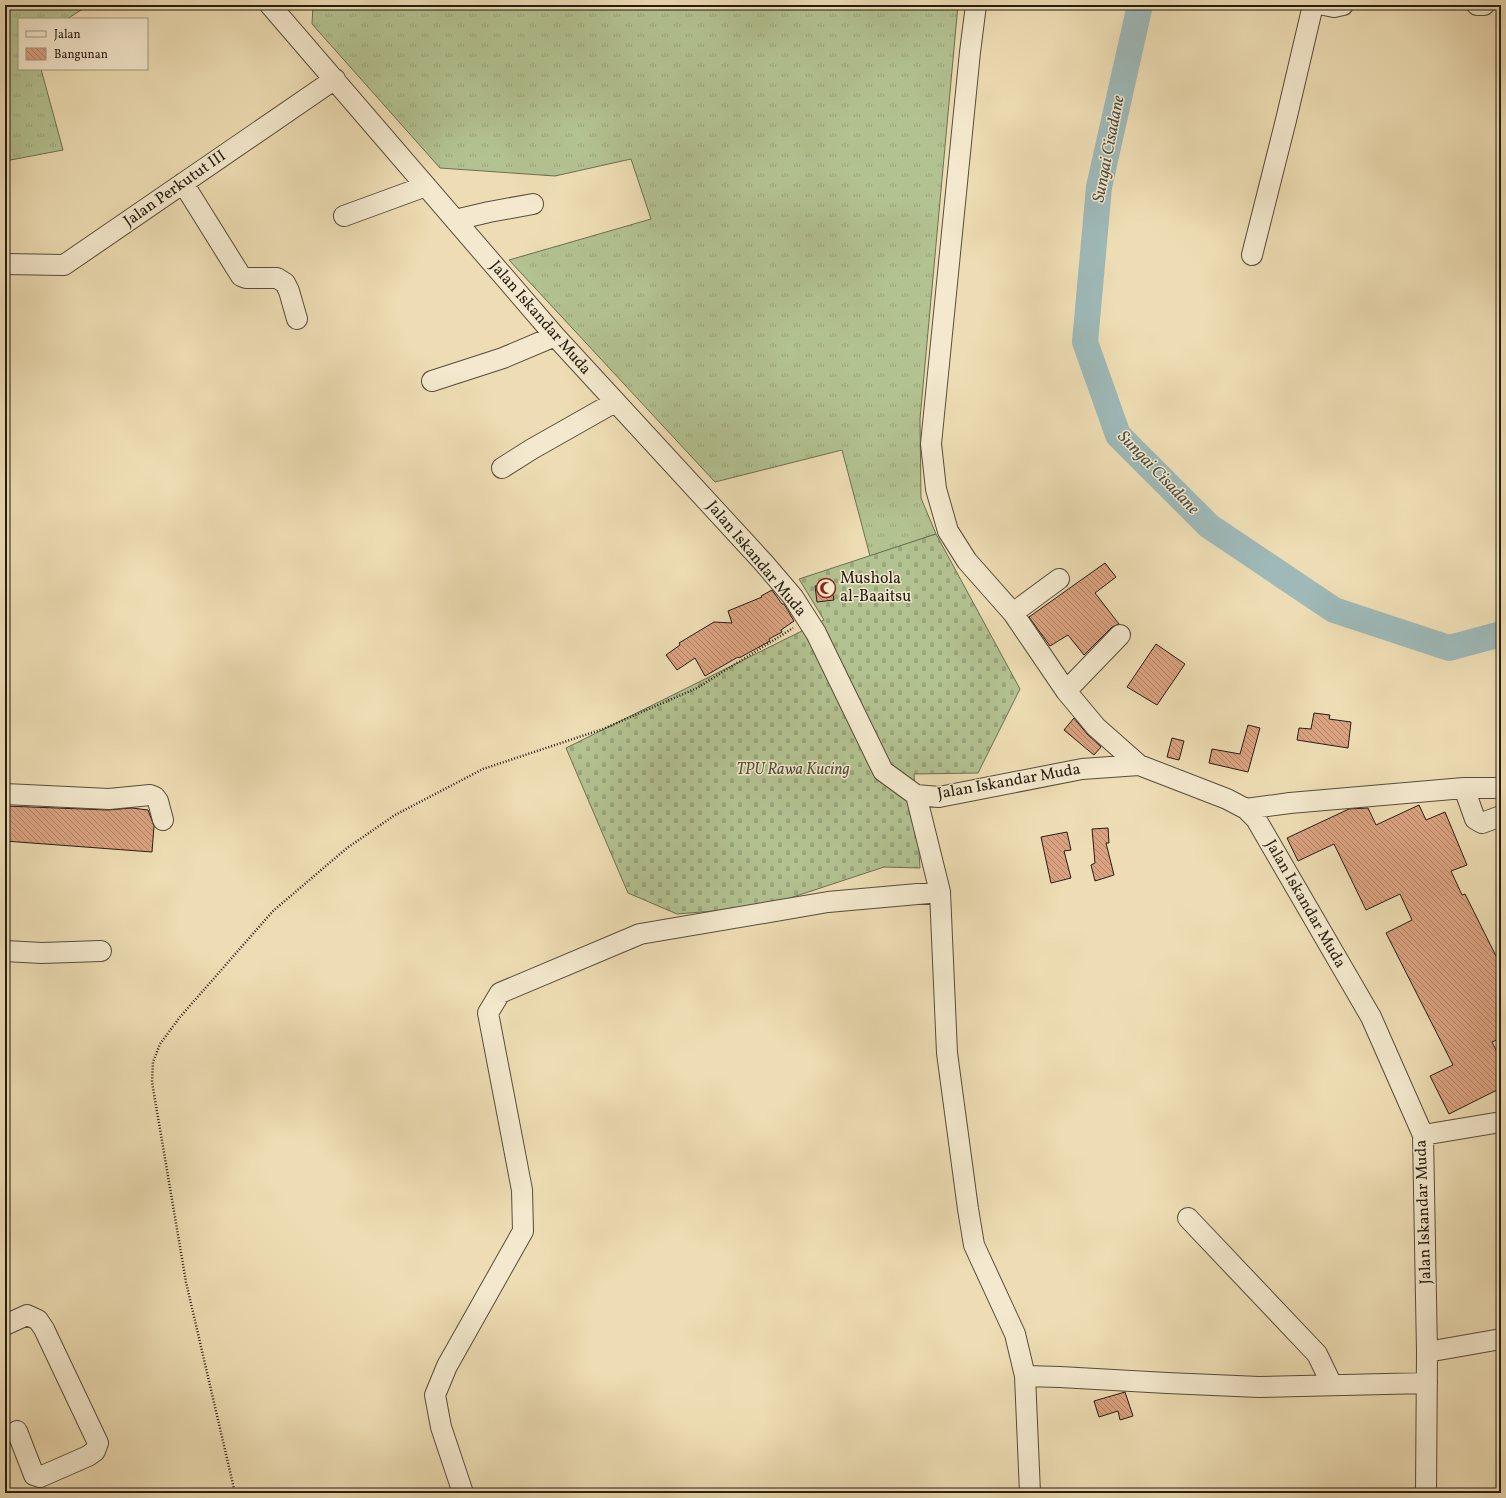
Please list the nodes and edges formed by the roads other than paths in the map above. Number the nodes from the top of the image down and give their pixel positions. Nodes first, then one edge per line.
1 (270, 5) edge
2 (976, 5) edge
3 (1313, 5) edge
4 (1324, 5) edge
5 (1343, 5) edge
6 (1477, 5) edge
7 (1484, 6) edge
8 (335, 79) junction
9 (183, 183) junction
10 (426, 186) junction
11 (533, 204) dead end
12 (344, 216) dead end
13 (455, 220) junction
14 (1252, 255) dead end
15 (5, 264) edge
16 (296, 319) dead end
17 (555, 336) junction
18 (432, 381) dead end
19 (615, 402) junction
20 (502, 468) dead end
21 (1059, 579) dead end
22 (1013, 614) junction
23 (1120, 635) dead end
24 (1066, 691) junction
25 (1139, 765) junction
26 (1464, 788) junction
27 (1501, 788) edge
28 (5, 794) edge
29 (916, 795) junction
30 (1246, 809) junction
31 (1501, 816) edge
32 (163, 820) dead end
33 (940, 892) junction
34 (5, 951) edge
35 (101, 951) dead end
36 (1501, 1122) edge
37 (1423, 1135) junction
38 (1188, 1218) dead end
39 (5, 1325) edge
40 (1501, 1339) edge
41 (1427, 1352) junction
42 (1025, 1376) junction
43 (1427, 1383) junction
44 (1332, 1385) junction
45 (17, 1431) dead end
46 (463, 1493) edge
47 (1030, 1493) edge
48 (1426, 1493) edge

1 - 8 street, Jalan Iskandar Muda
2 - 22 street
3 - 14 street
4 - 5 street
6 - 7 street
8 - 9 street, Jalan Perkutut III
8 - 10 street, Jalan Iskandar Muda
9 - 15 street, Jalan Perkutut III
9 - 16 street
10 - 12 street
10 - 13 street, Jalan Iskandar Muda
11 - 13 street
13 - 17 street, Jalan Iskandar Muda
17 - 18 street
17 - 19 street, Jalan Iskandar Muda
19 - 20 street
19 - 29 street, Jalan Iskandar Muda
21 - 22 street
22 - 24 street
23 - 24 street
24 - 25 street
25 - 29 street, Jalan Iskandar Muda
25 - 30 street, Jalan Iskandar Muda
26 - 27 street
26 - 30 street
26 - 31 street
28 - 32 street
29 - 33 street
30 - 37 street, Jalan Iskandar Muda
33 - 42 street
33 - 46 street
34 - 35 street
36 - 37 street
37 - 41 street, Jalan Iskandar Muda
38 - 44 street
39 - 45 street
40 - 41 street
41 - 43 street, Jalan Iskandar Muda
42 - 44 street
42 - 47 street
43 - 44 street
43 - 48 street, Jalan Iskandar Muda

